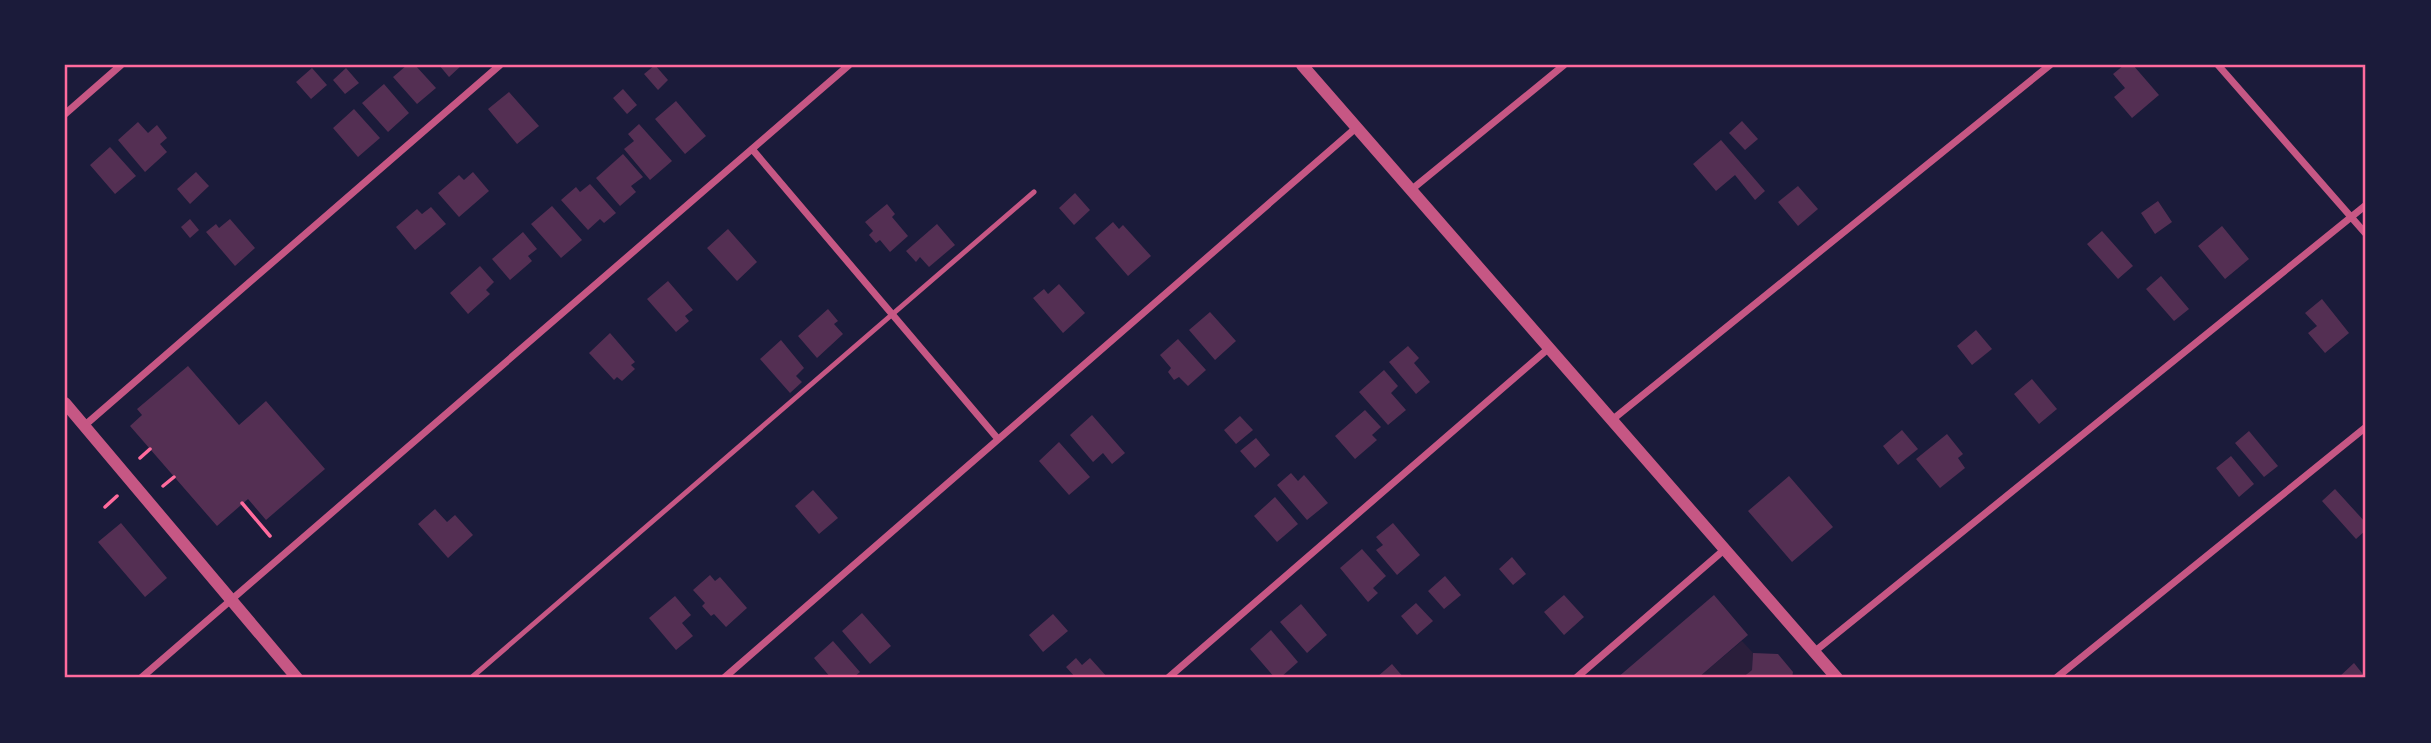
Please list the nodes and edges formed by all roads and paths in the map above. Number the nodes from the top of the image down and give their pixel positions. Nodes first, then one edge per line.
1 (121, 65) edge
2 (500, 65) edge
3 (849, 65) edge
4 (1302, 65) edge
5 (1564, 65) edge
6 (2050, 65) edge
7 (2218, 65) edge
8 (65, 114) edge
9 (1357, 127) junction
10 (752, 149) junction
11 (1411, 190) junction
12 (1034, 192) dead end
13 (2366, 205) edge
14 (2351, 217) junction
15 (2366, 234) edge
16 (892, 314) junction
17 (1549, 348) junction
18 (65, 403) edge
19 (1612, 420) junction
20 (84, 426) junction
21 (2366, 427) edge
22 (998, 439) junction
23 (150, 449) dead end
24 (140, 458) dead end
25 (174, 477) dead end
26 (163, 486) dead end
27 (117, 496) dead end
28 (242, 503) dead end
29 (105, 507) dead end
30 (270, 536) dead end
31 (1725, 549) junction
32 (231, 601) junction
33 (1814, 652) junction
34 (141, 678) edge
35 (297, 678) edge
36 (471, 678) edge
37 (724, 678) edge
38 (1168, 678) edge
39 (1576, 678) edge
40 (1837, 678) edge
41 (2056, 678) edge

1 - 8 street
2 - 20 street
3 - 10 street
4 - 9 street
5 - 11 street
6 - 19 street
7 - 14 street
9 - 11 street
9 - 22 street
10 - 16 street
10 - 32 street
11 - 17 street
12 - 16 lane
13 - 14 street
14 - 15 street
14 - 33 street
16 - 22 street
16 - 36 lane
17 - 19 street
17 - 38 street
18 - 20 street
19 - 31 street
20 - 32 street
21 - 41 street
22 - 37 street
23 - 24 path
25 - 26 path
27 - 29 path
28 - 30 path
31 - 33 street
31 - 39 street
32 - 34 street
32 - 35 street
33 - 40 street

